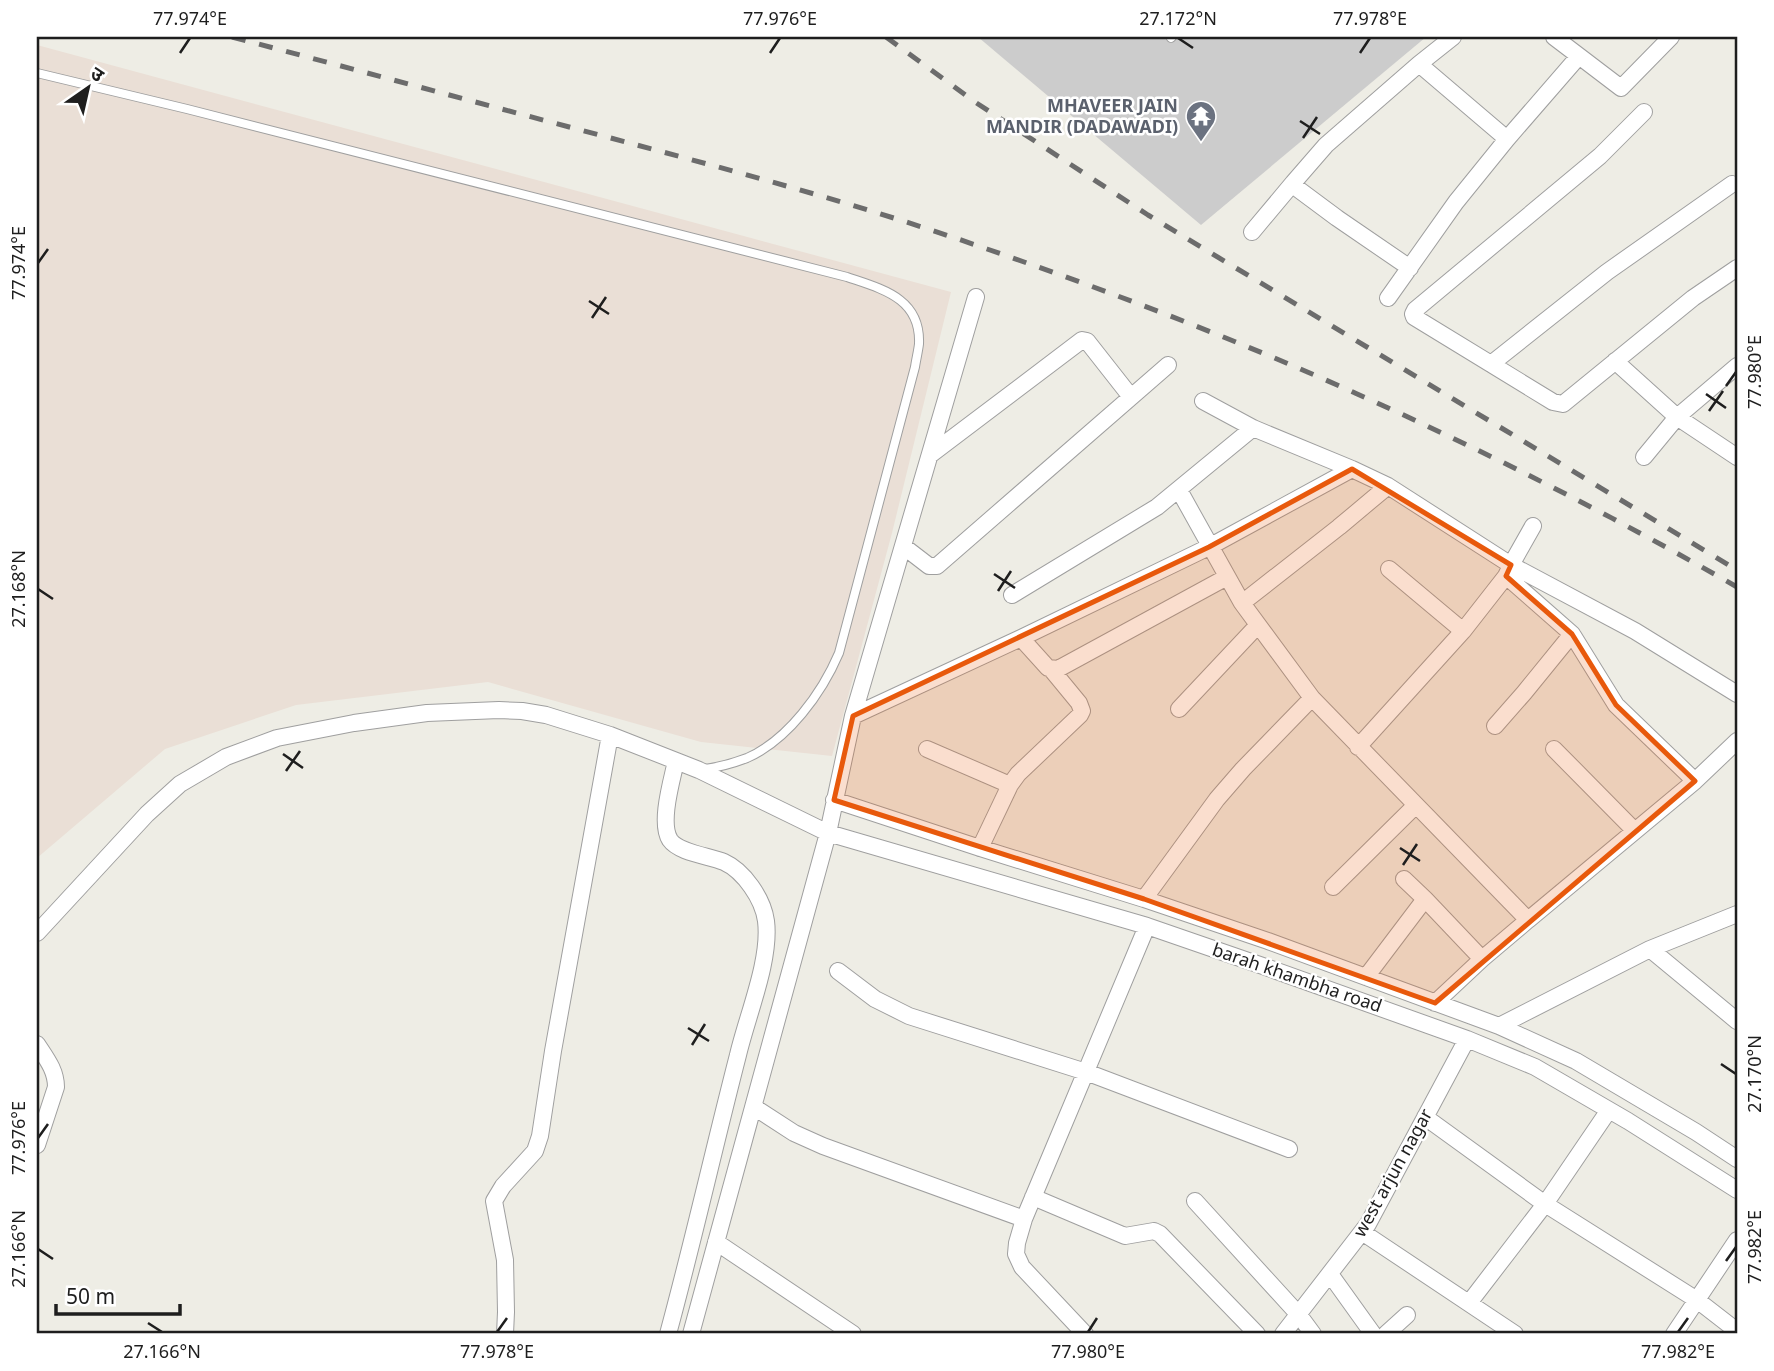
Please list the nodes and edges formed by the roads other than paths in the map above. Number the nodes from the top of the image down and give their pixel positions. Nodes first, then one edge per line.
1 (1453, 37) edge
2 (1554, 37) edge
3 (1671, 37) edge
4 (1579, 56) junction
5 (1419, 64) junction
6 (37, 73) edge
7 (1644, 112) dead end
8 (1507, 139) junction
9 (1293, 183) junction
10 (1732, 184) dead end
11 (1252, 232) dead end
12 (1410, 268) junction
13 (1737, 268) edge
14 (976, 297) dead end
15 (1388, 299) dead end
16 (1615, 361) junction
17 (1491, 364) junction
18 (1167, 365) dead end
19 (1737, 366) edge
20 (1131, 397) junction
21 (1203, 401) dead end
22 (1677, 417) junction
23 (1253, 428) junction
24 (930, 455) junction
25 (1644, 457) dead end
26 (1737, 457) edge
27 (1352, 469) junction
28 (1388, 486) junction
29 (1179, 490) junction
30 (1533, 526) dead end
31 (903, 546) junction
32 (1209, 547) junction
33 (1389, 569) dead end
34 (1508, 570) junction
35 (1227, 577) junction
36 (1012, 595) dead end
37 (1242, 603) junction
38 (1258, 625) junction
39 (1463, 631) junction
40 (1572, 634) junction
41 (1021, 638) junction
42 (1051, 669) junction
43 (1737, 694) edge
44 (1312, 698) junction
45 (1179, 709) dead end
46 (853, 716) junction
47 (1494, 726) dead end
48 (610, 735) junction
49 (1737, 741) edge
50 (1358, 747) junction
51 (927, 749) dead end
52 (1554, 749) dead end
53 (676, 761) junction
54 (699, 770) junction
55 (1695, 781) junction
56 (1010, 785) junction
57 (834, 800) junction
58 (1416, 805) junction
59 (1635, 831) junction
60 (828, 833) junction
61 (981, 848) junction
62 (1404, 880) dead end
63 (1333, 887) dead end
64 (1144, 899) junction
65 (1426, 899) junction
66 (1737, 914) edge
67 (1528, 920) junction
68 (1147, 926) junction
69 (37, 933) edge
70 (1650, 949) junction
71 (1482, 959) junction
72 (838, 971) dead end
73 (1366, 977) junction
74 (1435, 1003) junction
75 (1737, 1021) edge
76 (1499, 1026) junction
77 (1467, 1039) junction
78 (37, 1044) edge
79 (1086, 1072) junction
80 (754, 1107) junction
81 (1609, 1110) junction
82 (1425, 1117) junction
83 (37, 1145) edge
84 (1289, 1149) dead end
85 (1737, 1160) edge
86 (1737, 1190) edge
87 (1033, 1197) junction
88 (1195, 1200) dead end
89 (1545, 1205) junction
90 (1024, 1219) junction
91 (1362, 1232) junction
92 (1737, 1240) edge
93 (716, 1242) junction
94 (1330, 1274) junction
95 (1697, 1300) junction
96 (1469, 1303) junction
97 (1299, 1315) junction
98 (1407, 1315) dead end
99 (1737, 1331) edge
100 (505, 1334) edge
101 (668, 1334) edge
102 (691, 1334) edge
103 (853, 1334) edge
104 (1085, 1334) edge
105 (1257, 1334) edge
106 (1283, 1334) edge
107 (1313, 1334) edge
108 (1373, 1334) edge
109 (1386, 1334) edge
110 (1515, 1334) edge
111 (1674, 1334) edge

1 - 5 street
2 - 4 street
3 - 4 street
4 - 8 street
5 - 8 street
5 - 9 street
6 - 54 lane
7 - 17 street
8 - 12 street
9 - 11 street
9 - 12 street
10 - 17 street
12 - 15 street
13 - 16 street
14 - 24 street
16 - 17 street
16 - 22 street
18 - 20 street
19 - 22 street
20 - 24 street
20 - 31 street
21 - 23 street
22 - 25 street
22 - 26 street
23 - 27 street
23 - 29 street
24 - 31 street
27 - 28 street
27 - 32 street
28 - 34 street
28 - 37 street
29 - 32 street
29 - 36 street
30 - 34 street
31 - 46 street
32 - 35 street
32 - 41 street
33 - 39 street
34 - 39 street
34 - 40 street
34 - 43 street
35 - 37 street
35 - 42 street
37 - 38 street
38 - 44 street
38 - 45 street
39 - 50 street
40 - 47 street
40 - 55 street
41 - 42 street
41 - 46 street
42 - 56 street
44 - 50 street
44 - 64 street
46 - 57 street
48 - 53 street, barah khambha road
48 - 69 street, barah khambha road
48 - 100 street
49 - 55 street
50 - 58 street
51 - 56 street
52 - 59 street
53 - 54 street, barah khambha road
53 - 101 street
54 - 60 street, barah khambha road
55 - 59 street
56 - 61 street
57 - 60 street
57 - 61 street, barah khambha road
58 - 63 street
58 - 67 street
59 - 67 street
60 - 68 street, barah khambha road
60 - 80 street
61 - 64 street, barah khambha road
62 - 65 street
64 - 73 street, barah khambha road
65 - 71 street
65 - 73 street
66 - 70 street
67 - 71 street
68 - 77 street, barah khambha road
68 - 79 street
70 - 75 street
70 - 76 street
71 - 74 street
72 - 79 street
73 - 74 street, barah khambha road
74 - 76 street, barah khambha road
76 - 85 street, barah khambha road
77 - 81 street, barah khambha road
77 - 82 street, west arjun nagar
78 - 83 street
79 - 84 street
79 - 87 street
80 - 90 street
80 - 93 street
81 - 86 street, barah khambha road
81 - 89 street
82 - 89 street
82 - 91 street, west arjun nagar
87 - 90 street
87 - 105 street
88 - 97 street
89 - 95 street
89 - 96 street
90 - 104 street
91 - 94 street, west arjun nagar
91 - 96 street
92 - 95 street
93 - 102 street
93 - 103 street
94 - 97 street, west arjun nagar
94 - 108 street
95 - 99 street
95 - 111 street
96 - 110 street
97 - 106 street, west arjun nagar
97 - 107 street
98 - 109 street

